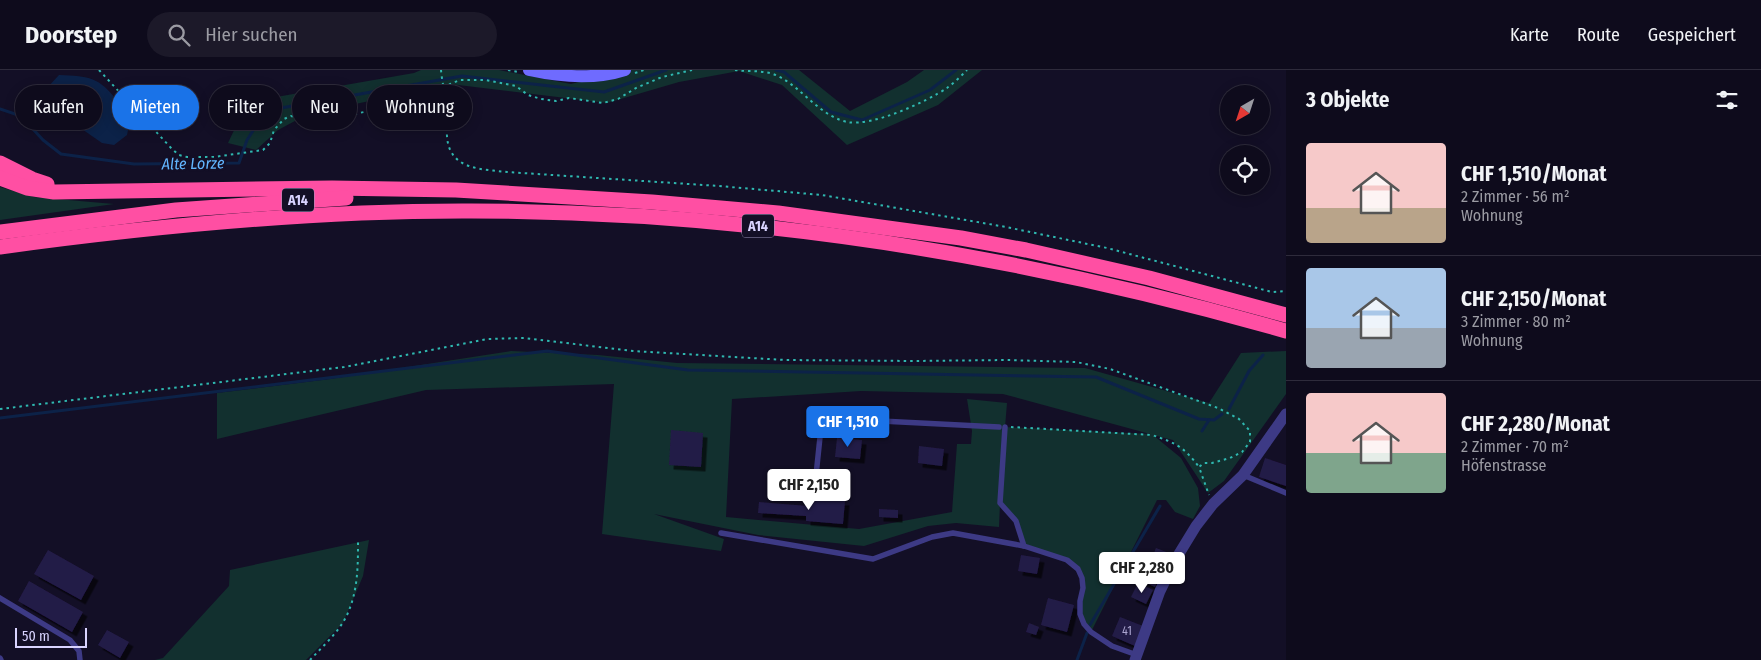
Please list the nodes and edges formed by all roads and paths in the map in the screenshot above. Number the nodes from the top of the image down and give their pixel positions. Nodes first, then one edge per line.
1 (98, 70) edge
2 (441, 70) edge
3 (529, 70) edge
4 (625, 70) edge
5 (692, 70) edge
6 (735, 70) edge
7 (967, 70) edge
8 (442, 85) edge
9 (449, 85) edge
10 (367, 111) edge
11 (447, 130) edge
12 (0, 163) edge
13 (0, 178) edge
14 (93, 192) junction
15 (598, 199) junction
16 (0, 232) edge
17 (0, 247) edge
18 (1286, 292) edge
19 (1286, 315) edge
20 (1286, 331) edge
21 (0, 409) edge
22 (1286, 414) edge
23 (1002, 427) junction
24 (1199, 467) junction
25 (1244, 475) junction
26 (815, 484) dead end
27 (1286, 493) edge
28 (1213, 504) junction
29 (721, 533) dead end
30 (358, 541) dead end
31 (1024, 546) junction
32 (0, 598) edge
33 (1136, 658) edge
34 (80, 660) edge
35 (310, 660) edge

1 - 10 path
2 - 8 path
3 - 4 street
5 - 9 path
6 - 7 path
11 - 18 path
12 - 14 highway
13 - 14 highway
14 - 15 highway
15 - 16 highway, A14
15 - 19 highway, A14
17 - 20 highway, A14
21 - 24 path
22 - 25 street
23 - 24 path
23 - 26 lane
23 - 31 lane
24 - 28 path
25 - 27 lane
25 - 28 street
28 - 33 street
29 - 31 lane
30 - 35 path
31 - 33 lane
32 - 34 lane

